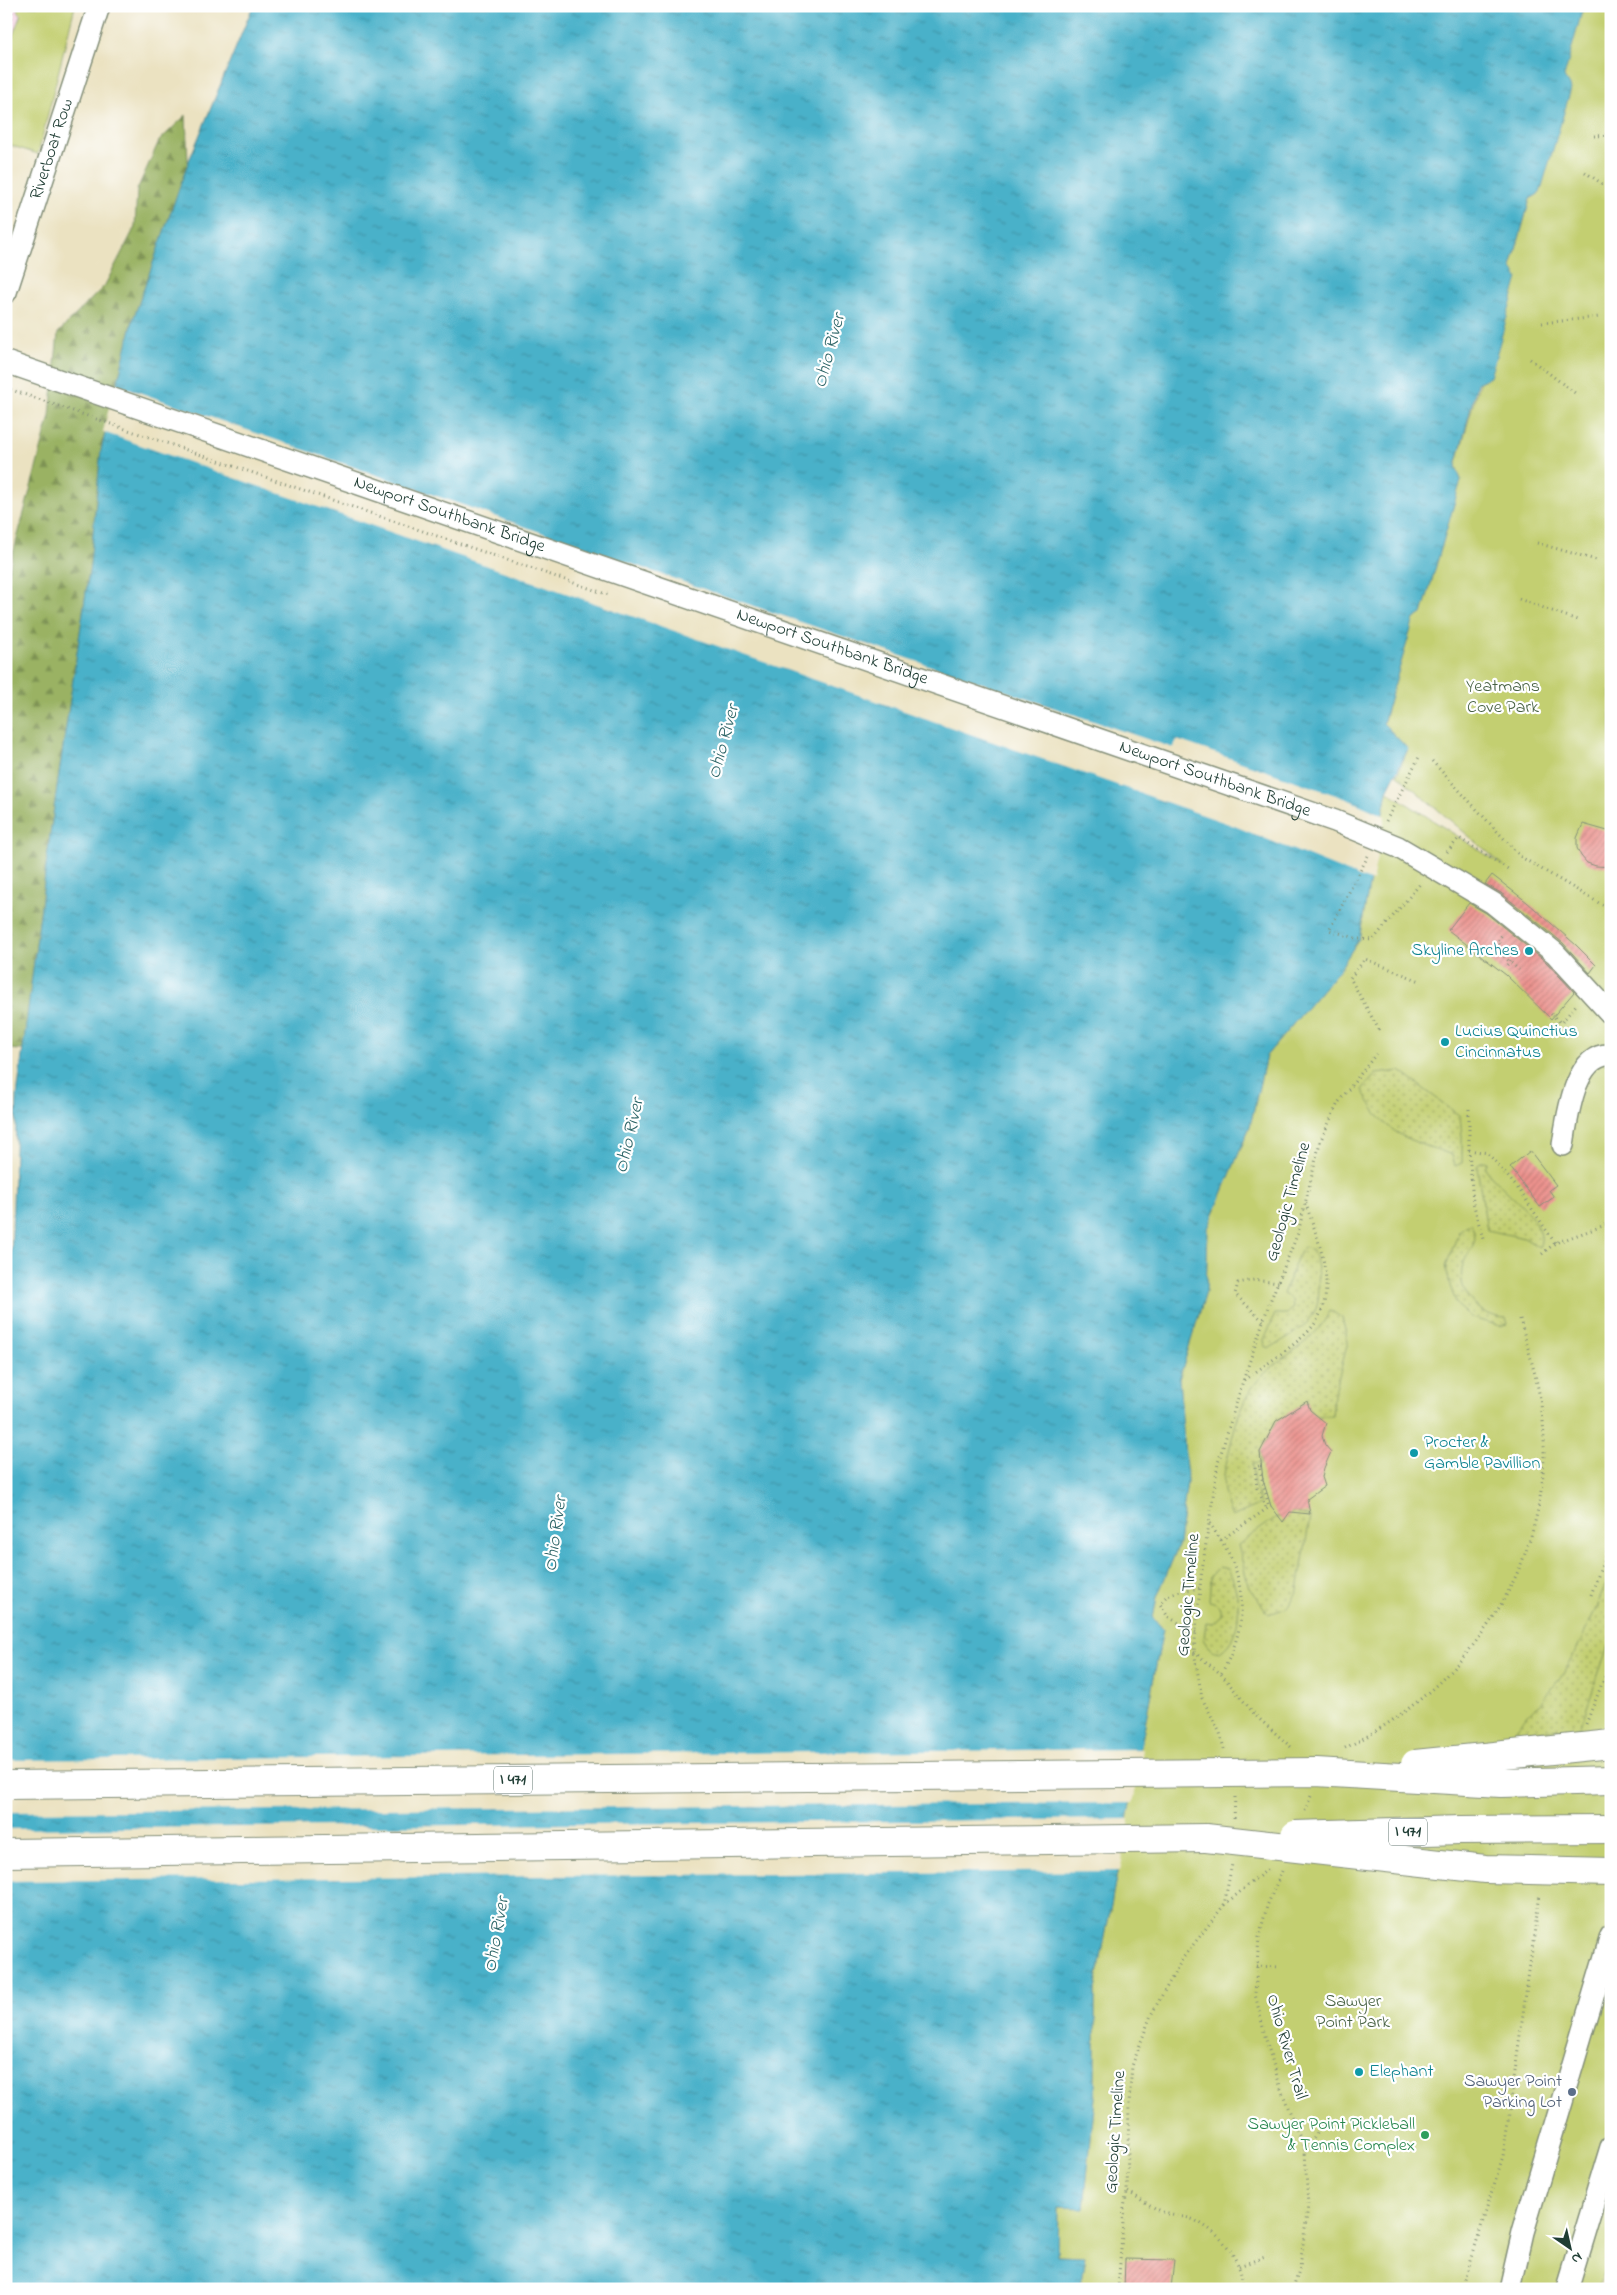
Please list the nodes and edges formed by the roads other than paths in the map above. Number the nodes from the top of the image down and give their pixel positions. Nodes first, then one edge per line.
1 (99, 6) edge
2 (6, 292) edge
3 (6, 362) edge
4 (1611, 1014) edge
5 (1611, 1055) edge
6 (1563, 1145) dead end
7 (1611, 1744) edge
8 (1307, 1763) junction
9 (1611, 1780) edge
10 (6, 1785) edge
11 (1611, 1829) edge
12 (1206, 1838) junction
13 (6, 1854) edge
14 (1611, 1872) edge
15 (1611, 1936) edge
16 (1611, 2147) edge
17 (1510, 2289) edge
18 (1568, 2289) edge

1 - 2 street, Riverboat Row
3 - 4 street, Newport Southbank Bridge, bridge
5 - 6 street
7 - 8 highway, bridge
8 - 9 highway, I 471, bridge
8 - 10 highway, I 471, bridge
11 - 12 highway, I 471, bridge
12 - 13 highway, I 471
12 - 14 highway, bridge
15 - 17 street
16 - 18 street

